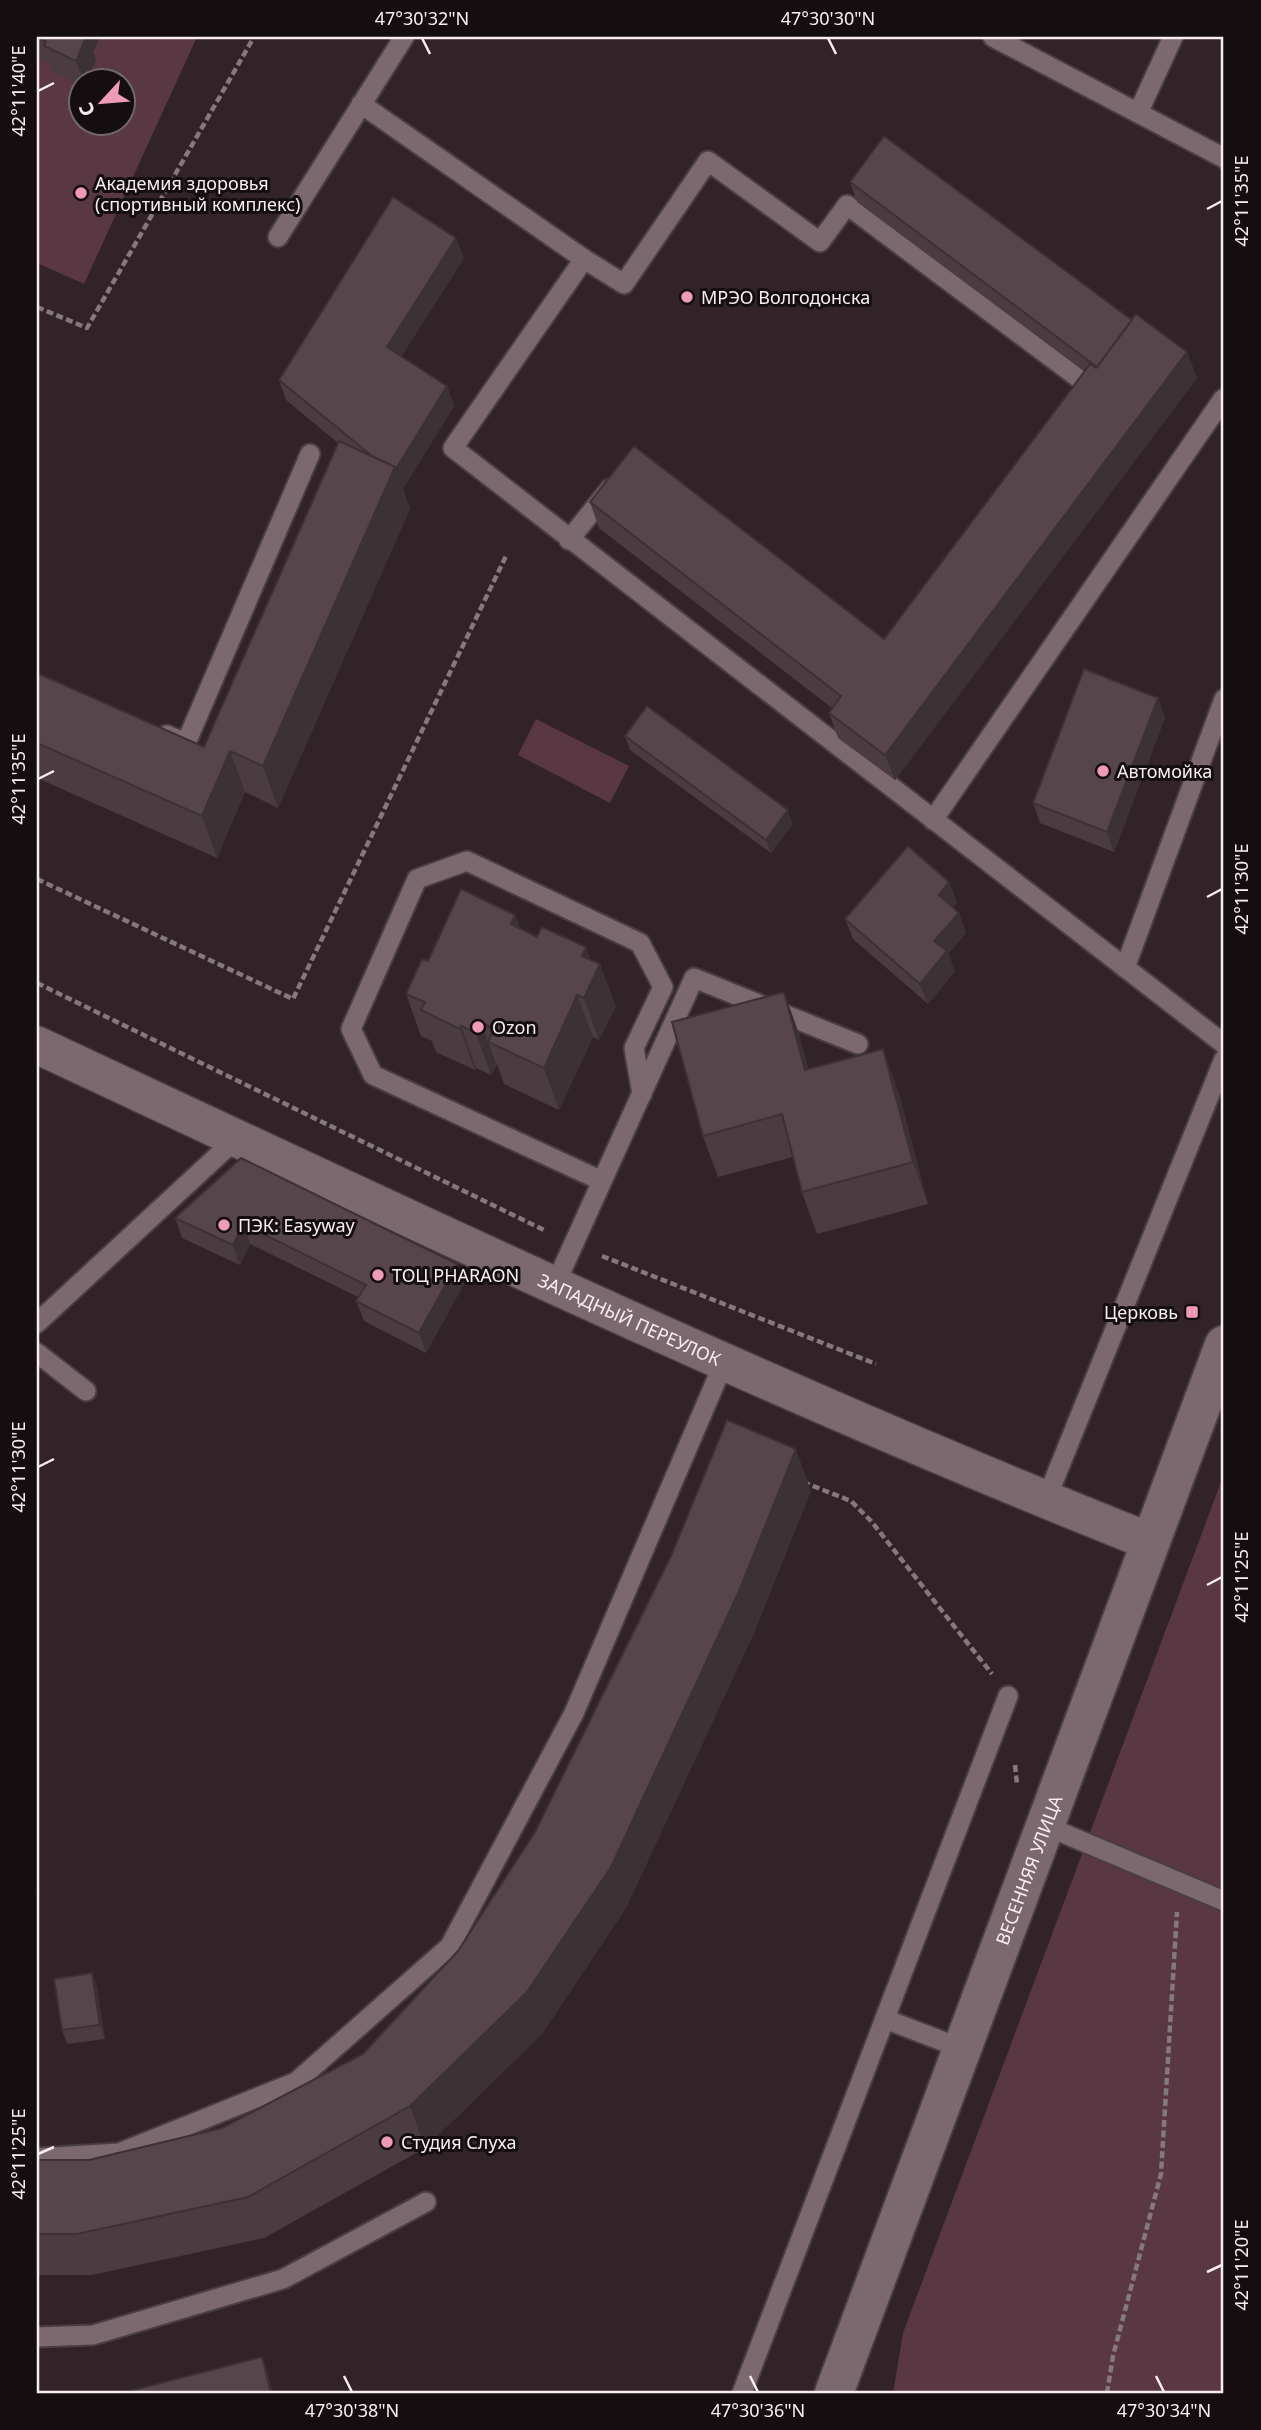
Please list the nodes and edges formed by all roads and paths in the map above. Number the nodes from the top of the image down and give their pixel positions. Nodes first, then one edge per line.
1 (254, 37) edge
2 (404, 37) edge
3 (993, 37) edge
4 (1173, 37) edge
5 (361, 104) junction
6 (1138, 113) junction
7 (1224, 158) edge
8 (278, 237) dead end
9 (584, 259) junction
10 (37, 307) edge
11 (1223, 399) edge
12 (1076, 411) edge
13 (310, 454) dead end
14 (618, 478) edge
15 (569, 540) junction
16 (506, 556) dead end
17 (1224, 699) edge
18 (149, 727) edge
19 (933, 820) junction
20 (37, 879) edge
21 (1125, 968) junction
22 (37, 983) edge
23 (858, 1044) dead end
24 (1224, 1044) edge
25 (37, 1045) edge
26 (1224, 1059) edge
27 (642, 1094) junction
28 (237, 1138) junction
29 (602, 1181) junction
30 (573, 1244) junction
31 (555, 1286) junction
32 (37, 1323) edge
33 (1224, 1345) edge
34 (37, 1353) edge
35 (725, 1360) junction
36 (876, 1364) dead end
37 (86, 1391) dead end
38 (802, 1481) dead end
39 (1046, 1500) junction
40 (1151, 1542) junction
41 (1008, 1696) joint
42 (1014, 1757) dead end
43 (1046, 1826) junction
44 (1179, 1883) junction
45 (1224, 1901) edge
46 (885, 2019) junction
47 (963, 2049) junction
48 (37, 2158) edge
49 (426, 2202) dead end
50 (37, 2337) edge
51 (742, 2393) edge
52 (834, 2393) edge
53 (1107, 2393) edge

1 - 10 path
2 - 5 lane
3 - 6 lane
4 - 6 lane
5 - 8 lane
5 - 9 lane
6 - 7 lane
9 - 12 lane
9 - 15 lane
11 - 19 lane
13 - 18 lane
14 - 15 lane
15 - 19 lane
16 - 20 path
17 - 21 lane
19 - 21 lane
21 - 24 lane
22 - 30 path
23 - 27 lane
25 - 28 street, ЗАПАДНЫЙ ПЕРЕУЛОК
26 - 39 lane
27 - 29 lane
27 - 29 lane
28 - 31 street, ЗАПАДНЫЙ ПЕРЕУЛОК
28 - 32 lane
29 - 30 lane
30 - 31 lane
30 - 36 path
31 - 35 street, ЗАПАДНЫЙ ПЕРЕУЛОК
33 - 40 street, ВЕСЕННЯЯ УЛИЦА
34 - 37 lane
35 - 39 street, ЗАПАДНЫЙ ПЕРЕУЛОК
35 - 48 lane
38 - 41 path
39 - 40 street, ЗАПАДНЫЙ ПЕРЕУЛОК
40 - 43 street, ВЕСЕННЯЯ УЛИЦА
41 - 46 lane
42 - 43 path
43 - 44 lane
43 - 47 street, ВЕСЕННЯЯ УЛИЦА
44 - 45 lane
44 - 53 path
46 - 47 lane
46 - 51 lane
47 - 52 street, ВЕСЕННЯЯ УЛИЦА
49 - 50 lane

